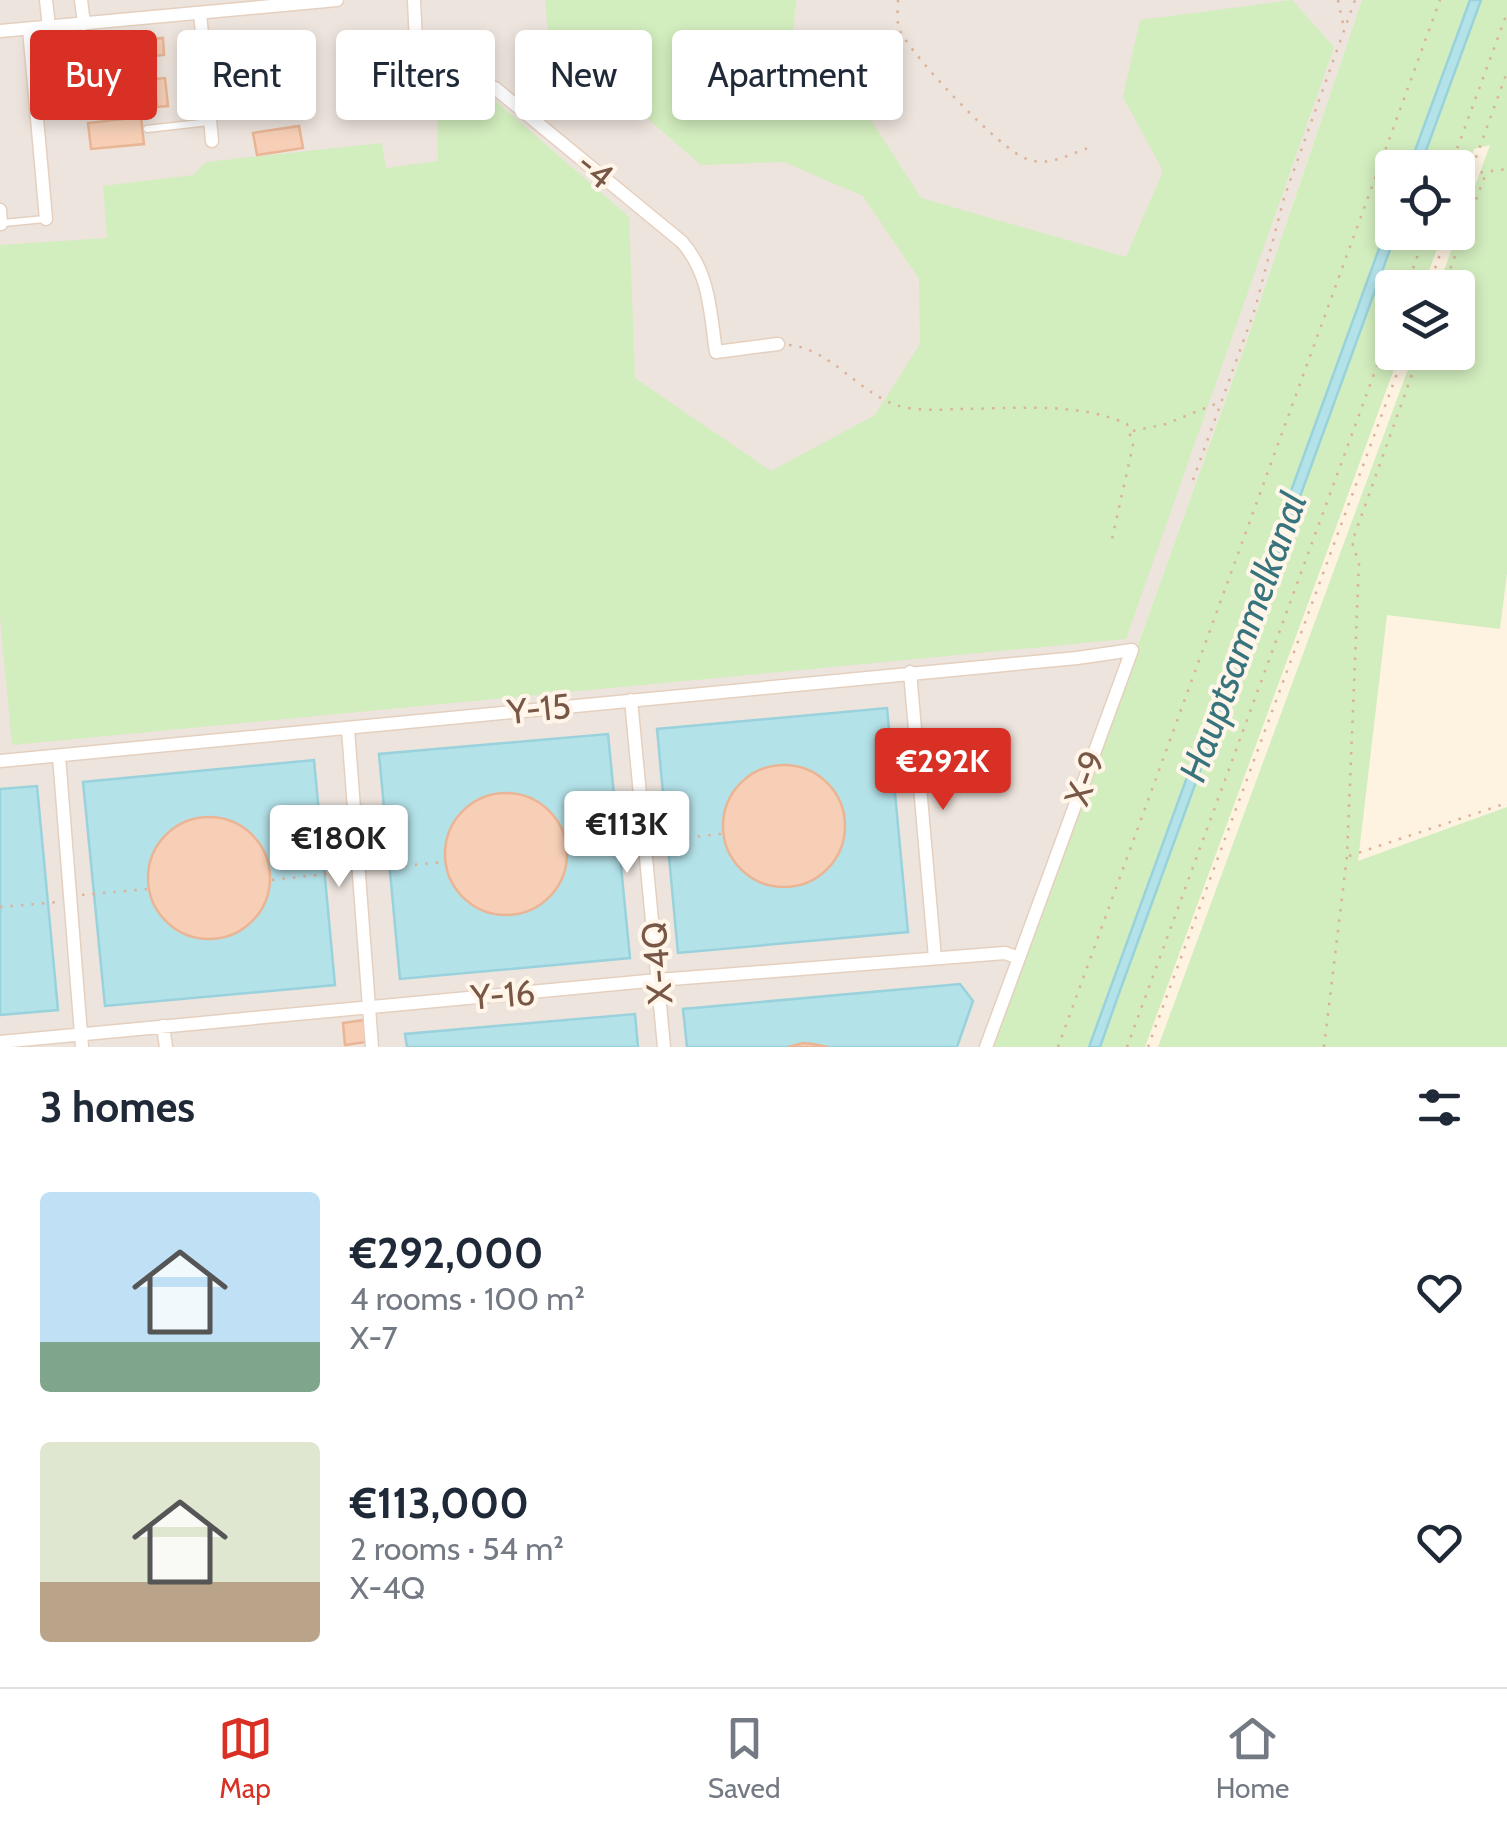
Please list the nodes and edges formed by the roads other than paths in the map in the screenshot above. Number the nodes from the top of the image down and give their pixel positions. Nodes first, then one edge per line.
1 (46, 0) edge
2 (81, 0) edge
3 (338, 0) edge
4 (414, 0) edge
5 (282, 3) edge
6 (218, 6) edge
7 (200, 13) junction
8 (84, 24) junction
9 (49, 27) junction
10 (30, 29) junction
11 (202, 30) edge
12 (0, 31) edge
13 (210, 122) joint
14 (147, 129) dead end
15 (212, 141) dead end
16 (46, 218) joint
17 (0, 219) edge
18 (778, 344) road end
19 (1078, 658) joint
20 (910, 672) junction
21 (631, 700) junction
22 (348, 729) junction
23 (0, 748) edge
24 (59, 756) junction
25 (1, 761) edge
26 (935, 958) junction
27 (1019, 958) junction
28 (658, 980) junction
29 (369, 1007) junction
30 (163, 1026) junction
31 (82, 1040) edge
32 (0, 1042) edge
33 (166, 1047) edge
34 (372, 1047) edge
35 (664, 1047) edge
36 (986, 1047) edge

1 - 9 street
2 - 8 street
3 - 5 street
4 - 18 street, -4
5 - 6 street
6 - 7 street
7 - 8 street
7 - 11 street
8 - 9 street
9 - 10 street
10 - 12 street
10 - 16 street
13 - 14 lane
13 - 15 street
16 - 17 lane
19 - 20 street, Y-15
19 - 27 street, X-9
20 - 21 street, Y-15
20 - 26 street
21 - 22 street, Y-15
21 - 28 street, X-4Q
22 - 24 street, Y-15
22 - 29 street
23 - 25 street
24 - 25 street, Y-15
24 - 31 street
26 - 27 street, Y-16
26 - 28 street, Y-16
27 - 36 street, X-9
28 - 29 street, Y-16
28 - 35 street, X-4Q
29 - 30 street, Y-16
29 - 34 street
30 - 31 street, Y-16
30 - 33 street
31 - 32 street, Y-16

